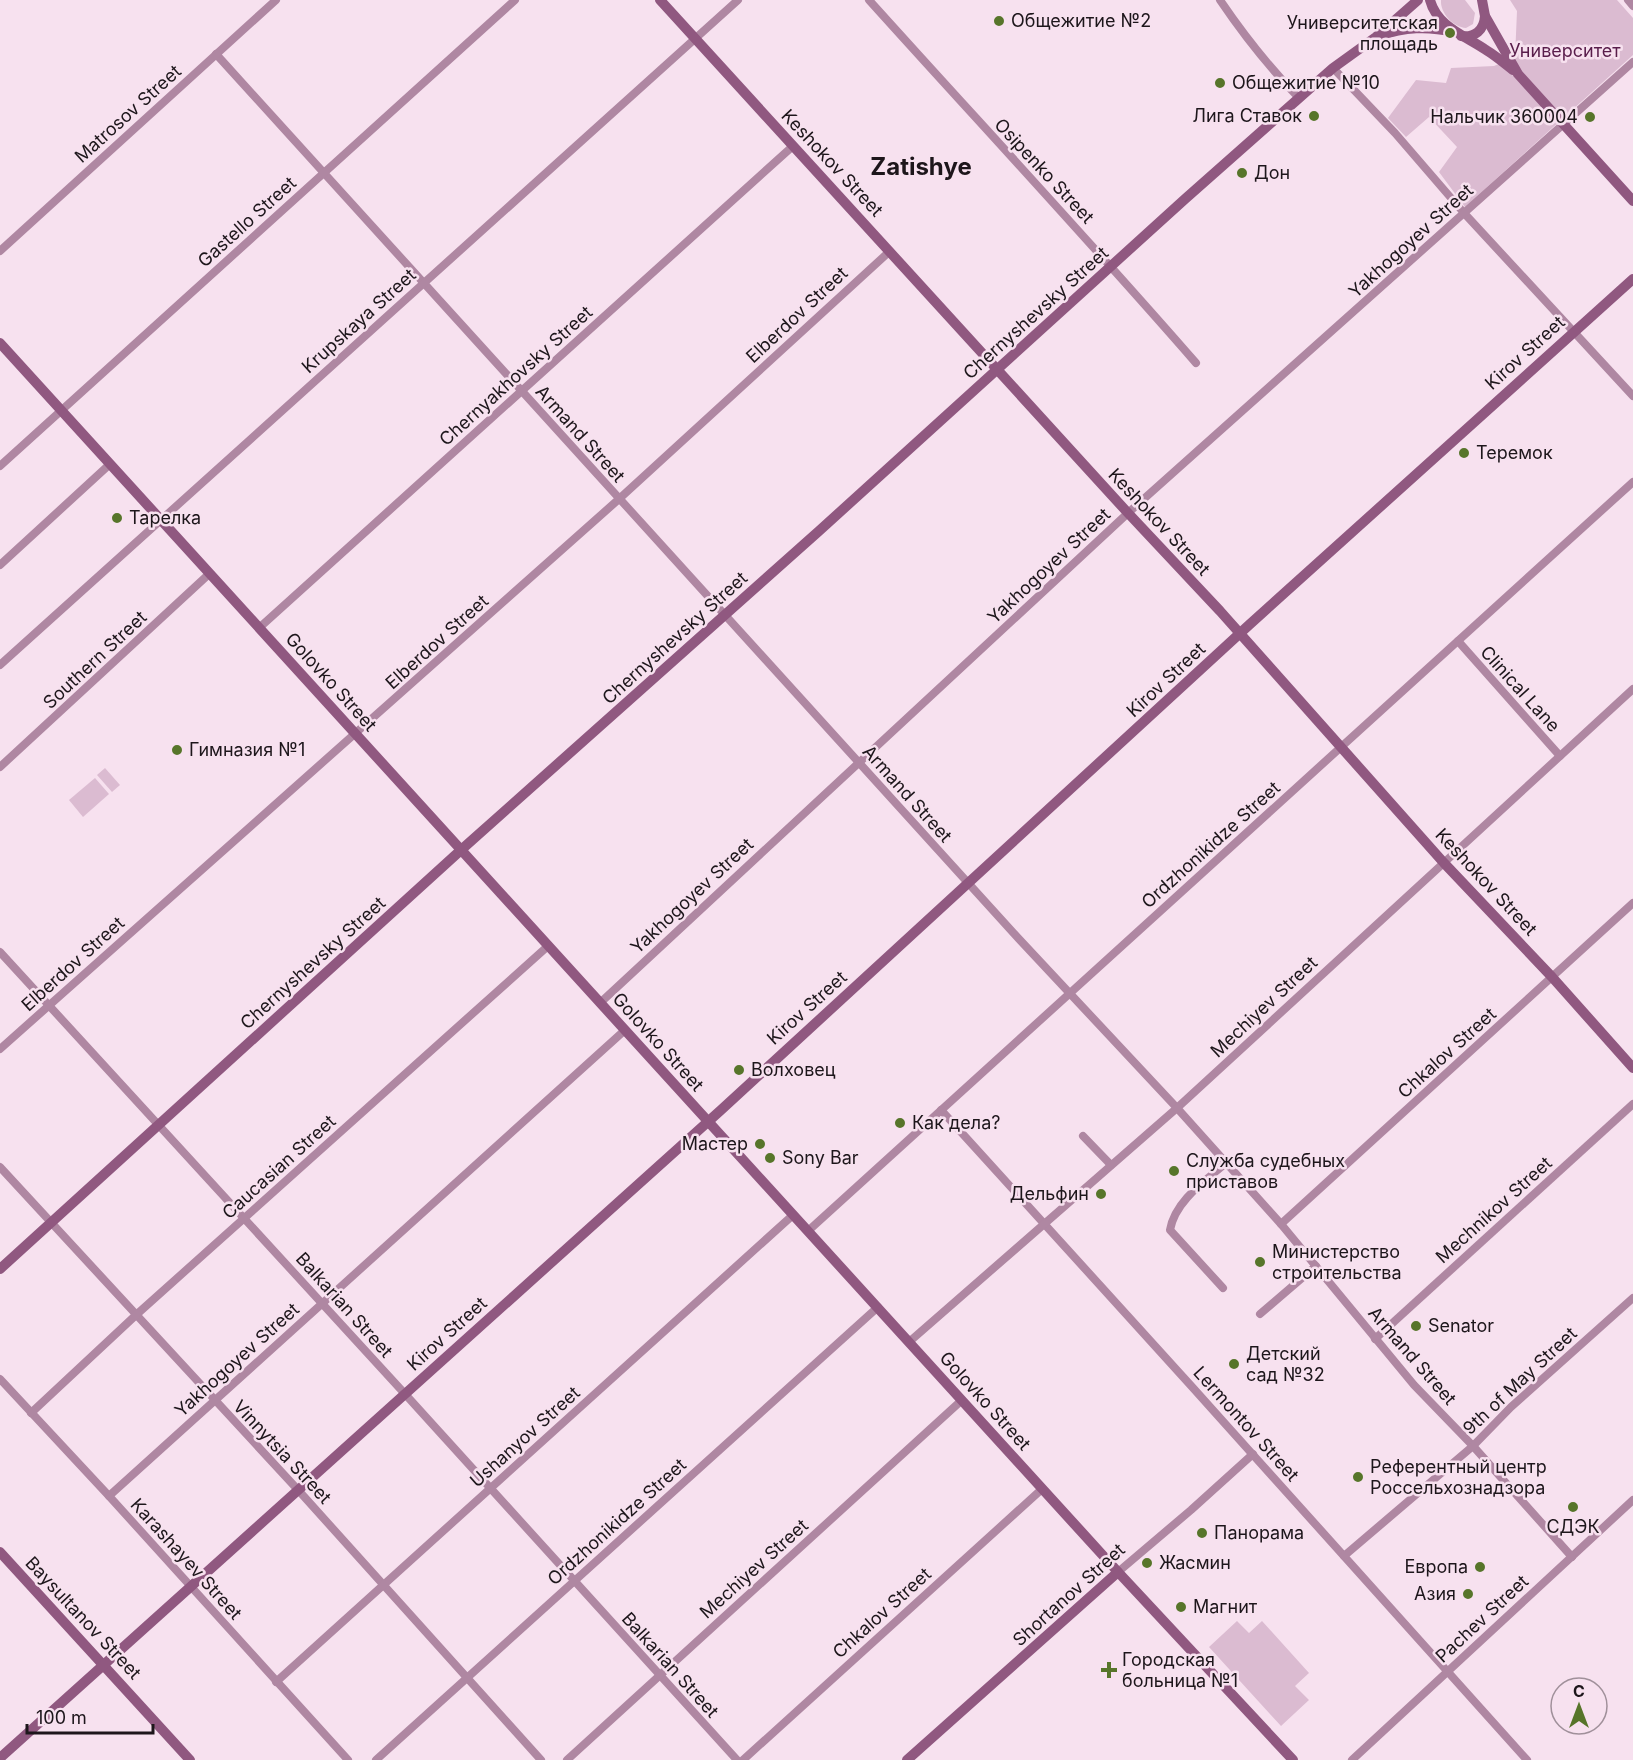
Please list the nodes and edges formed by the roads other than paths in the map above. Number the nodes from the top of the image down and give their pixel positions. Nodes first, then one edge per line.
1 (276, 0) edge
2 (515, 0) edge
3 (660, 0) edge
4 (738, 0) edge
5 (869, 0) edge
6 (1220, 0) edge
7 (1418, 0) edge
8 (1430, 0) edge
9 (1476, 0) edge
10 (1628, 0) edge
11 (1633, 6) edge
12 (1483, 9) edge
13 (1456, 33) junction
14 (1376, 37) junction
15 (695, 39) junction
16 (216, 54) junction
17 (1633, 62) edge
18 (1333, 68) junction
19 (1518, 74) junction
20 (1299, 98) junction
21 (1563, 124) junction
22 (793, 146) junction
23 (323, 173) junction
24 (1633, 201) edge
25 (1464, 213) junction
26 (0, 251) edge
27 (890, 251) junction
28 (1112, 266) junction
29 (1633, 279) edge
30 (424, 282) junction
31 (1574, 332) junction
32 (0, 343) edge
33 (1196, 363) dead end
34 (997, 370) junction
35 (521, 391) junction
36 (1633, 396) edge
37 (61, 411) junction
38 (110, 464) junction
39 (0, 466) edge
40 (1633, 482) edge
41 (619, 499) junction
42 (1128, 513) junction
43 (160, 520) junction
44 (0, 565) edge
45 (209, 574) junction
46 (725, 616) junction
47 (259, 628) junction
48 (1240, 634) junction
49 (1458, 641) junction
50 (0, 664) edge
51 (1633, 689) edge
52 (356, 735) junction
53 (1342, 747) junction
54 (1560, 756) junction
55 (859, 762) junction
56 (0, 767) edge
57 (461, 850) junction
58 (1444, 863) junction
59 (967, 883) junction
60 (1633, 903) edge
61 (548, 946) junction
62 (0, 952) edge
63 (1552, 977) junction
64 (1070, 993) junction
65 (600, 1003) junction
66 (50, 1006) junction
67 (625, 1030) junction
68 (0, 1049) edge
69 (1633, 1068) edge
70 (1633, 1104) edge
71 (1177, 1108) junction
72 (940, 1110) junction
73 (707, 1121) junction
74 (158, 1125) junction
75 (1083, 1136) dead end
76 (1226, 1163) junction
77 (1111, 1165) junction
78 (0, 1167) edge
79 (793, 1215) junction
80 (245, 1219) junction
81 (51, 1223) junction
82 (1044, 1223) junction
83 (1281, 1224) junction
84 (808, 1230) junction
85 (1316, 1266) junction
86 (0, 1269) edge
87 (1223, 1288) dead end
88 (1633, 1298) edge
89 (322, 1303) junction
90 (878, 1307) junction
91 (1260, 1314) dead end
92 (136, 1315) junction
93 (1375, 1339) junction
94 (909, 1342) junction
95 (0, 1379) edge
96 (405, 1394) junction
97 (962, 1400) junction
98 (214, 1401) junction
99 (31, 1413) junction
100 (1473, 1446) junction
101 (1252, 1454) junction
102 (490, 1488) junction
103 (1042, 1489) junction
104 (299, 1491) junction
105 (110, 1496) junction
106 (1633, 1500) edge
107 (0, 1552) edge
108 (1344, 1556) junction
109 (1572, 1557) junction
110 (1118, 1572) junction
111 (574, 1581) junction
112 (383, 1585) junction
113 (190, 1587) junction
114 (104, 1665) junction
115 (1447, 1671) junction
116 (659, 1676) junction
117 (467, 1678) junction
118 (276, 1682) junction
119 (0, 1758) edge
120 (190, 1760) edge
121 (348, 1760) edge
122 (375, 1760) edge
123 (540, 1760) edge
124 (567, 1760) edge
125 (736, 1760) edge
126 (743, 1760) edge
127 (907, 1760) edge
128 (1293, 1760) edge
129 (1352, 1760) edge
130 (1527, 1760) edge

1 - 16 street, Matrosov Street
2 - 23 street, Gastello Street
3 - 15 street, Keshokov Street
4 - 15 street, Krupskaya Street
5 - 28 street, Osipenko Street
6 - 20 street
7 - 14 street
8 - 13 street
9 - 12 street
10 - 11 street
12 - 13 street
12 - 19 street
13 - 14 street
13 - 19 street
14 - 18 street, Chernyshevsky Street
15 - 22 street, Keshokov Street
15 - 30 street, Krupskaya Street
16 - 23 street, Armand Street
16 - 26 street, Matrosov Street
17 - 21 street, Yakhogoyev Street
18 - 20 street, Chernyshevsky Street
18 - 25 street
19 - 21 street
20 - 28 street, Chernyshevsky Street
21 - 24 street
21 - 25 street, Yakhogoyev Street
22 - 27 street, Keshokov Street
22 - 35 street, Chernyakhovsky Street
23 - 30 street, Armand Street
23 - 37 street, Gastello Street
25 - 31 street
25 - 42 street, Yakhogoyev Street
27 - 34 street, Keshokov Street
27 - 41 street, Elberdov Street
28 - 33 street, Osipenko Street
28 - 34 street, Chernyshevsky Street
29 - 31 street, Kirov Street
30 - 35 street, Armand Street
30 - 43 street, Krupskaya Street
31 - 36 street
31 - 48 street, Kirov Street
32 - 37 street, Golovko Street
34 - 42 street, Keshokov Street
34 - 46 street, Chernyshevsky Street
35 - 41 street, Armand Street
35 - 47 street, Chernyakhovsky Street
37 - 38 street, Golovko Street
37 - 39 street, Gastello Street
38 - 43 street, Golovko Street
38 - 44 street
40 - 49 street, Ordzhonikidze Street
41 - 46 street, Armand Street
41 - 52 street, Elberdov Street
42 - 48 street, Keshokov Street
42 - 55 street, Yakhogoyev Street
43 - 45 street, Golovko Street
43 - 50 street, Krupskaya Street
45 - 47 street, Golovko Street
45 - 56 street, Southern Street
46 - 55 street, Armand Street
46 - 57 street, Chernyshevsky Street
47 - 52 street, Golovko Street
48 - 53 street, Keshokov Street
48 - 59 street, Kirov Street
49 - 53 street, Ordzhonikidze Street
49 - 54 street, Clinical Lane
51 - 54 street, Mechiyev Street
52 - 57 street, Golovko Street
52 - 66 street, Elberdov Street
53 - 58 street, Keshokov Street
53 - 64 street, Ordzhonikidze Street
54 - 58 street, Mechiyev Street
55 - 59 street, Armand Street
55 - 65 street, Yakhogoyev Street
57 - 61 street, Golovko Street
57 - 74 street, Chernyshevsky Street
58 - 63 street, Keshokov Street
58 - 71 street, Mechiyev Street
59 - 64 street, Armand Street
59 - 73 street, Kirov Street
60 - 63 street, Chkalov Street
61 - 65 street, Golovko Street
61 - 80 street, Caucasian Street
62 - 66 street, Balkarian Street
63 - 69 street, Keshokov Street
63 - 83 street, Chkalov Street
64 - 71 street, Armand Street
64 - 72 street, Ordzhonikidze Street
65 - 67 street, Golovko Street
66 - 68 street, Elberdov Street
66 - 74 street, Balkarian Street
67 - 73 street, Golovko Street
67 - 89 street, Yakhogoyev Street
70 - 93 street, Mechnikov Street
71 - 76 street, Armand Street
71 - 77 street, Mechiyev Street
72 - 82 street, Lermontov Street
72 - 84 street, Ordzhonikidze Street
73 - 79 street, Golovko Street
73 - 96 street, Kirov Street
74 - 80 street, Balkarian Street
74 - 81 street, Chernyshevsky Street
75 - 77 street
76 - 83 street, Armand Street
76 - 87 street
77 - 82 street, Mechiyev Street
78 - 81 street, Vinnytsia Street
79 - 84 street, Golovko Street
79 - 102 street, Ushanyov Street
80 - 89 street, Balkarian Street
80 - 92 street, Caucasian Street
81 - 86 street, Chernyshevsky Street
81 - 92 street, Vinnytsia Street
82 - 94 street, Mechiyev Street
82 - 101 street, Lermontov Street
83 - 85 street, Armand Street
84 - 90 street, Golovko Street
85 - 91 street
85 - 93 street, Armand Street
88 - 100 street, 9th of May Street
89 - 96 street, Balkarian Street
89 - 98 street, Yakhogoyev Street
90 - 94 street, Golovko Street
90 - 111 street, Ordzhonikidze Street
92 - 98 street, Vinnytsia Street
92 - 99 street, Caucasian Street
93 - 100 street, Armand Street
94 - 97 street, Golovko Street
95 - 99 street, Karashaуev Street
96 - 102 street, Balkarian Street
96 - 104 street, Kirov Street
97 - 103 street, Golovko Street
97 - 116 street, Mechiyev Street
98 - 104 street, Vinnytsia Street
98 - 105 street, Yakhogoyev Street
99 - 105 street, Karashaуev Street
100 - 108 street, 9th of May Street
100 - 109 street, Armand Street
101 - 108 street, Lermontov Street
101 - 110 street, Shortanov Street
102 - 111 street, Balkarian Street
102 - 112 street, Ushanyov Street
103 - 110 street, Golovko Street
103 - 126 street, Chkalov Street
104 - 112 street, Vinnytsia Street
104 - 113 street, Kirov Street
105 - 113 street, Karashaуev Street
106 - 109 street, Pachev Street
107 - 114 street, Baysultanov Street
108 - 115 street, Lermontov Street
109 - 115 street, Pachev Street
110 - 127 street, Shortanov Street
110 - 128 street, Golovko Street
111 - 116 street, Balkarian Street
111 - 117 street, Ordzhonikidze Street
112 - 117 street, Vinnytsia Street
112 - 118 street, Ushanyov Street
113 - 114 street, Kirov Street
113 - 118 street, Karashaуev Street
114 - 119 street, Kirov Street
114 - 120 street, Baysultanov Street
115 - 129 street, Pachev Street
115 - 130 street, Lermontov Street
116 - 124 street, Mechiyev Street
116 - 125 street, Balkarian Street
117 - 122 street, Ordzhonikidze Street
117 - 123 street, Vinnytsia Street
118 - 121 street, Karashaуev Street

